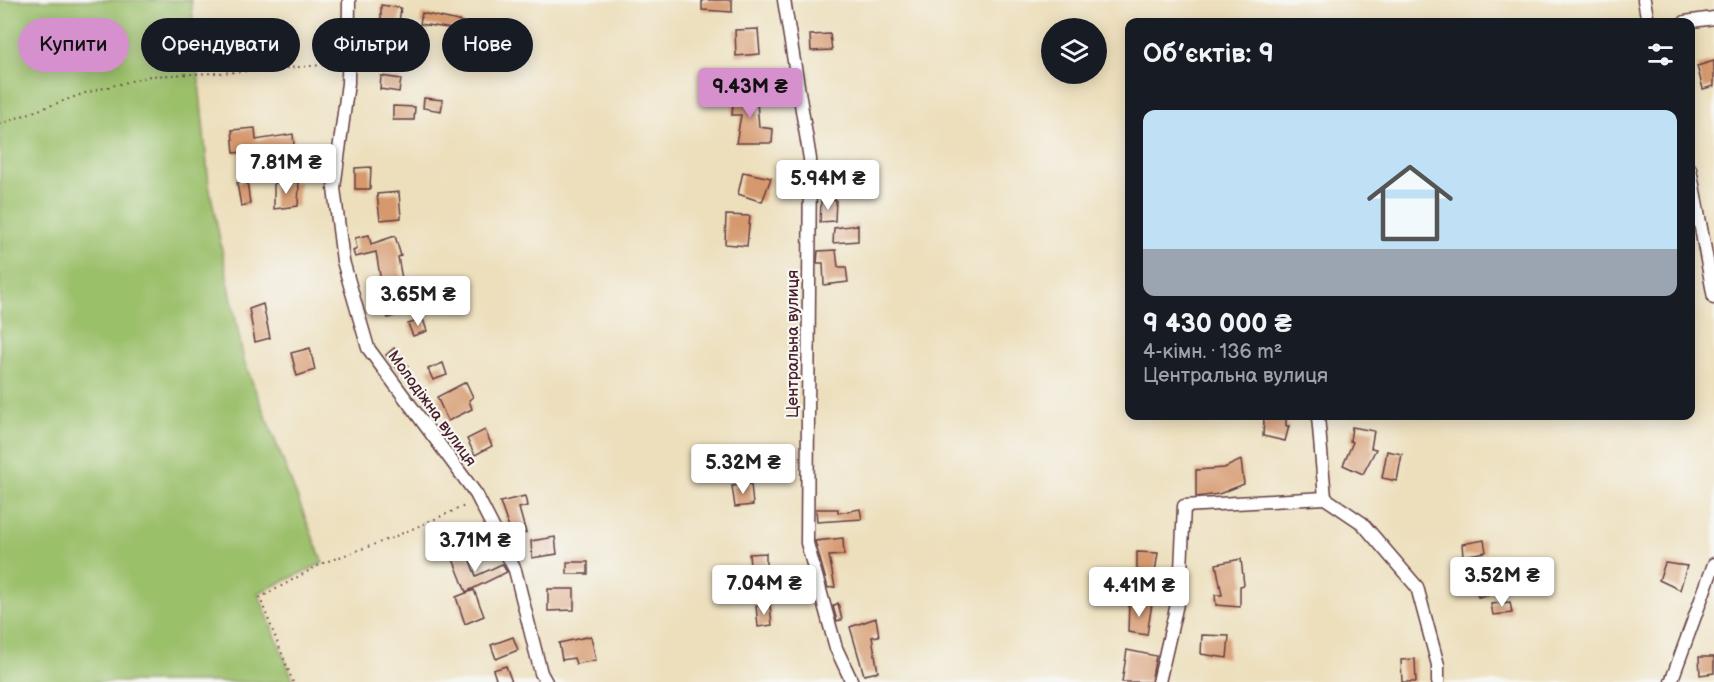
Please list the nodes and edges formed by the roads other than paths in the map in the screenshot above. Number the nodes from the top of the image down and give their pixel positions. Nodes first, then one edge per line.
1 (349, 0) edge
2 (784, 0) edge
3 (1644, 0) edge
4 (1647, 18) edge
5 (1714, 18) edge
6 (1695, 21) edge
7 (1695, 196) edge
8 (1714, 298) edge
9 (1318, 420) edge
10 (1325, 498) junction
11 (1714, 564) edge
12 (546, 682) edge
13 (852, 682) edge
14 (1159, 682) edge
15 (1438, 682) edge
16 (1671, 682) edge

1 - 12 street, Молодіжна вулиця
2 - 13 street, Центральна вулиця
3 - 4 street
5 - 6 street
7 - 8 street
9 - 10 street
10 - 14 street
10 - 15 street
11 - 16 street

